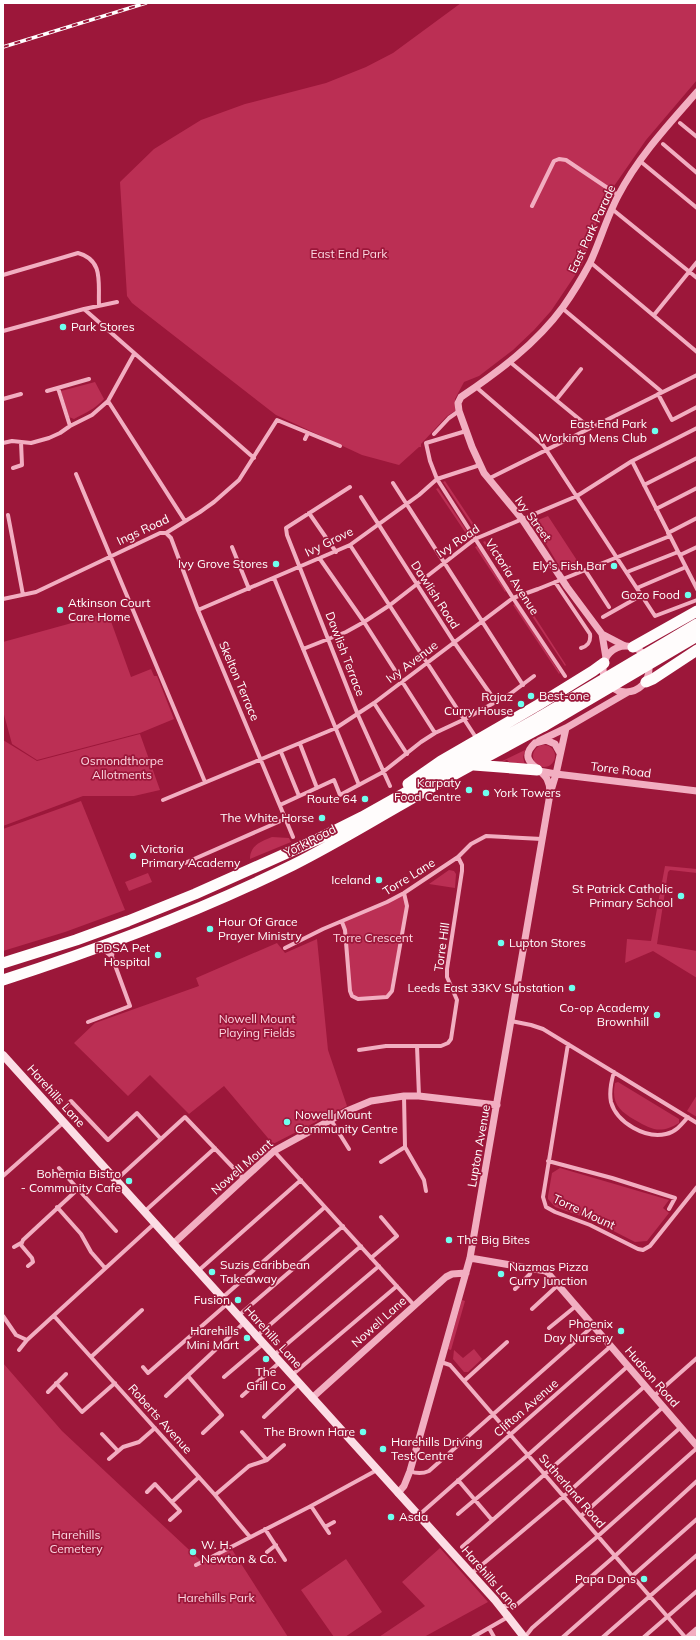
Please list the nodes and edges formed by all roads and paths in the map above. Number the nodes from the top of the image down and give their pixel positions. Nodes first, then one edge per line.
1 (697, 92) edge
2 (680, 123) dead end
3 (697, 137) edge
4 (663, 144) dead end
5 (640, 161) junction
6 (697, 173) edge
7 (618, 195) junction
8 (532, 206) dead end
9 (697, 208) edge
10 (612, 209) junction
11 (590, 262) junction
12 (697, 262) edge
13 (689, 271) junction
14 (3, 275) edge
15 (697, 278) edge
16 (117, 302) dead end
17 (99, 306) junction
18 (562, 308) junction
19 (84, 309) junction
20 (654, 315) junction
21 (3, 331) edge
22 (697, 352) edge
23 (134, 354) junction
24 (510, 362) junction
25 (581, 369) dead end
26 (697, 375) edge
27 (89, 379) dead end
28 (476, 387) junction
29 (58, 388) junction
30 (47, 391) dead end
31 (660, 393) junction
32 (22, 394) dead end
33 (3, 399) edge
34 (556, 400) junction
35 (108, 401) junction
36 (697, 407) edge
37 (459, 411) junction
38 (70, 426) junction
39 (590, 428) junction
40 (697, 428) edge
41 (466, 431) junction
42 (308, 433) junction
43 (434, 434) dead end
44 (306, 440) dead end
45 (22, 442) junction
46 (3, 443) edge
47 (340, 446) dead end
48 (547, 450) junction
49 (254, 458) junction
50 (697, 458) edge
51 (632, 461) junction
52 (480, 465) junction
53 (13, 468) dead end
54 (76, 474) dead end
55 (437, 478) junction
56 (488, 479) junction
57 (393, 483) dead end
58 (644, 485) junction
59 (350, 487) dead end
60 (697, 488) edge
61 (577, 496) junction
62 (361, 497) dead end
63 (406, 505) junction
64 (656, 509) junction
65 (310, 513) junction
66 (8, 515) dead end
67 (697, 518) edge
68 (522, 519) junction
69 (185, 521) junction
70 (379, 524) junction
71 (166, 533) junction
72 (669, 534) junction
73 (475, 539) junction
74 (350, 545) junction
75 (232, 547) dead end
76 (697, 547) edge
77 (336, 552) junction
78 (679, 554) junction
79 (111, 557) junction
80 (617, 557) junction
81 (320, 559) junction
82 (443, 562) junction
83 (300, 567) junction
84 (686, 567) junction
85 (584, 570) junction
86 (627, 572) junction
87 (697, 577) edge
88 (274, 578) junction
89 (692, 579) junction
90 (559, 581) junction
91 (416, 584) junction
92 (637, 588) junction
93 (249, 589) junction
94 (697, 590) edge
95 (23, 595) junction
96 (642, 595) junction
97 (513, 598) junction
98 (3, 599) edge
99 (697, 600) edge
100 (390, 604) junction
101 (609, 607) dead end
102 (198, 610) junction
103 (697, 611) edge
104 (603, 617) dead end
105 (482, 621) junction
106 (364, 622) junction
107 (697, 624) edge
108 (602, 634) junction
109 (697, 636) edge
110 (329, 639) junction
111 (454, 642) junction
112 (629, 646) junction
113 (581, 648) dead end
114 (303, 649) junction
115 (697, 650) edge
116 (605, 661) junction
117 (427, 663) junction
118 (534, 676) dead end
119 (565, 676) dead end
120 (402, 682) junction
121 (646, 682) junction
122 (523, 685) junction
123 (613, 687) junction
124 (628, 692) junction
125 (496, 702) junction
126 (612, 702) junction
127 (374, 703) junction
128 (358, 715) junction
129 (465, 719) junction
130 (542, 721) junction
131 (336, 728) junction
132 (566, 728) junction
133 (435, 733) junction
134 (476, 735) junction
135 (539, 741) junction
136 (300, 744) junction
137 (281, 752) junction
138 (407, 754) junction
139 (560, 757) junction
140 (261, 759) junction
141 (472, 765) junction
142 (540, 771) junction
143 (383, 772) junction
144 (556, 774) junction
145 (206, 782) junction
146 (359, 785) junction
147 (390, 786) dead end
148 (317, 788) junction
149 (697, 791) edge
150 (550, 794) junction
151 (299, 796) junction
152 (163, 800) dead end
153 (280, 805) junction
154 (362, 817) junction
155 (286, 819) junction
156 (293, 837) dead end
157 (542, 839) junction
158 (458, 857) junction
159 (185, 863) dead end
160 (404, 893) junction
161 (342, 922) junction
162 (121, 938) junction
163 (96, 948) junction
164 (285, 948) dead end
165 (112, 957) junction
166 (3, 963) edge
167 (3, 980) edge
168 (511, 1021) junction
169 (88, 1022) dead end
170 (568, 1044) junction
171 (417, 1046) junction
172 (359, 1050) dead end
173 (3, 1055) edge
174 (614, 1072) junction
175 (404, 1096) junction
176 (419, 1096) junction
177 (497, 1104) junction
178 (65, 1107) dead end
179 (688, 1117) junction
180 (331, 1120) junction
181 (64, 1122) junction
182 (697, 1123) edge
183 (160, 1138) junction
184 (405, 1147) junction
185 (215, 1148) junction
186 (349, 1149) dead end
187 (274, 1151) junction
188 (548, 1161) junction
189 (381, 1162) dead end
190 (59, 1168) dead end
191 (3, 1176) edge
192 (116, 1180) junction
193 (244, 1180) junction
194 (301, 1180) junction
195 (697, 1187) edge
196 (78, 1189) junction
197 (426, 1191) dead end
198 (57, 1207) junction
199 (325, 1207) junction
200 (669, 1209) dead end
201 (144, 1212) junction
202 (380, 1217) dead end
203 (155, 1223) junction
204 (343, 1226) junction
205 (116, 1231) dead end
206 (21, 1243) junction
207 (173, 1244) junction
208 (361, 1246) junction
209 (14, 1247) dead end
210 (371, 1258) junction
211 (470, 1258) junction
212 (28, 1266) dead end
213 (379, 1266) junction
214 (105, 1268) junction
215 (531, 1269) junction
216 (198, 1271) junction
217 (466, 1273) junction
218 (558, 1285) junction
219 (397, 1286) junction
220 (515, 1289) dead end
221 (225, 1301) junction
222 (414, 1305) junction
223 (576, 1306) junction
224 (532, 1309) dead end
225 (142, 1310) dead end
226 (3, 1316) edge
227 (54, 1316) junction
228 (238, 1316) junction
229 (244, 1323) junction
230 (593, 1326) junction
231 (549, 1328) dead end
232 (256, 1336) junction
233 (27, 1340) junction
234 (507, 1342) dead end
235 (263, 1344) junction
236 (611, 1346) junction
237 (19, 1350) dead end
238 (273, 1355) junction
239 (91, 1357) junction
240 (697, 1358) edge
241 (280, 1362) junction
242 (441, 1362) junction
243 (628, 1366) junction
244 (143, 1367) dead end
245 (66, 1374) dead end
246 (188, 1376) junction
247 (292, 1376) junction
248 (224, 1377) dead end
249 (464, 1380) junction
250 (56, 1383) junction
251 (115, 1383) junction
252 (300, 1384) junction
253 (646, 1386) junction
254 (48, 1392) dead end
255 (166, 1396) dead end
256 (242, 1396) dead end
257 (654, 1396) junction
258 (312, 1398) junction
259 (663, 1407) junction
260 (492, 1415) junction
261 (264, 1417) dead end
262 (681, 1427) junction
263 (155, 1428) junction
264 (203, 1432) dead end
265 (242, 1432) dead end
266 (102, 1434) dead end
267 (510, 1435) junction
268 (284, 1445) dead end
269 (697, 1447) edge
270 (118, 1451) junction
271 (528, 1455) junction
272 (110, 1459) dead end
273 (267, 1460) junction
274 (377, 1470) junction
275 (410, 1471) junction
276 (199, 1476) junction
277 (545, 1476) junction
278 (458, 1480) junction
279 (697, 1481) edge
280 (147, 1492) dead end
281 (398, 1493) junction
282 (215, 1494) junction
283 (563, 1497) junction
284 (475, 1500) junction
285 (172, 1502) junction
286 (311, 1506) junction
287 (458, 1514) dead end
288 (418, 1515) junction
289 (581, 1516) junction
290 (697, 1519) edge
291 (170, 1520) dead end
292 (492, 1520) junction
293 (334, 1522) dead end
294 (325, 1527) junction
295 (265, 1529) junction
296 (329, 1533) dead end
297 (598, 1536) junction
298 (250, 1537) junction
299 (276, 1545) junction
300 (462, 1547) dead end
301 (267, 1552) dead end
302 (697, 1555) edge
303 (616, 1556) junction
304 (286, 1560) dead end
305 (196, 1565) dead end
306 (472, 1574) junction
307 (633, 1576) junction
308 (697, 1591) edge
309 (650, 1596) junction
310 (501, 1606) junction
311 (509, 1617) junction
312 (667, 1617) junction
313 (489, 1628) junction
314 (697, 1630) edge
315 (473, 1637) edge
316 (494, 1637) edge
317 (524, 1637) edge
318 (562, 1637) edge
319 (604, 1637) edge
320 (644, 1637) edge
321 (685, 1637) edge
322 (689, 1637) edge

1 - 5 street, East Park Parade
2 - 3 street
4 - 6 street
5 - 7 street, East Park Parade
5 - 9 street
7 - 8 street
7 - 10 street, East Park Parade
10 - 11 street, East Park Parade
10 - 13 street
11 - 18 street, East Park Parade
11 - 20 street
12 - 13 street
13 - 15 street
13 - 20 street
14 - 17 street
16 - 17 street
17 - 19 street
18 - 24 street, East Park Parade
18 - 31 street
19 - 21 street
19 - 23 street
20 - 22 street
23 - 35 street
23 - 49 street
24 - 28 street, East Park Parade
24 - 34 street
25 - 34 street
26 - 31 street
27 - 29 street
28 - 37 street, East Park Parade
28 - 48 street
29 - 30 street
29 - 38 street
31 - 36 street
31 - 39 street
32 - 33 street
34 - 39 street
35 - 38 street
35 - 69 street
37 - 41 street, Ivy Street
37 - 43 street, East Park Parade
38 - 45 street
39 - 48 street
40 - 51 street, Ivy Road
41 - 52 street, Ivy Street
41 - 55 street, Victoria Avenue
42 - 44 street
42 - 47 street
42 - 49 street, Ings Road
45 - 46 street
45 - 53 street
48 - 56 street
48 - 61 street
49 - 69 street, Ings Road
50 - 58 street
51 - 58 street
51 - 61 street, Ivy Road
52 - 55 street, Ivy Grove
52 - 56 street, Ivy Street
54 - 79 street
55 - 63 street, Ivy Grove
55 - 73 street, Victoria Avenue
56 - 68 street, Ivy Street
57 - 63 street
58 - 64 street
59 - 65 street
60 - 64 street
61 - 68 street, Ivy Road
61 - 80 street
62 - 70 street, Dawlish Road
63 - 70 street, Ivy Grove
63 - 82 street
64 - 72 street
65 - 77 street
65 - 83 street, Dawlish Terrace
66 - 95 street
67 - 72 street, Ivy Avenue
68 - 73 street, Ivy Road
68 - 90 street, Ivy Street
69 - 71 street, Ings Road
70 - 74 street, Ivy Grove
70 - 91 street, Dawlish Road
71 - 79 street, Ings Road
71 - 102 street, Skelton Terrace
72 - 78 street
72 - 80 street, Ivy Avenue
73 - 82 street, Ivy Road
73 - 97 street, Victoria Avenue
74 - 77 street, Ivy Grove
74 - 100 street
75 - 93 street
76 - 78 street
77 - 81 street, Ivy Grove
78 - 84 street
78 - 86 street
79 - 95 street, Ings Road
79 - 145 street
80 - 85 street, Ivy Avenue
80 - 86 street
81 - 83 street, Ivy Grove
81 - 106 street
82 - 91 street, Ivy Road
82 - 105 street
83 - 88 street, Ivy Grove
83 - 110 street, Dawlish Terrace
84 - 89 street
84 - 92 street
85 - 90 street, Ivy Avenue
85 - 101 street
86 - 92 street
87 - 89 street
88 - 93 street, Ivy Grove
88 - 114 street
89 - 94 street
90 - 97 street, Ivy Avenue
90 - 108 street, Ivy Street
90 - 113 street, Ivy Street
91 - 100 street, Ivy Road
91 - 111 street, Dawlish Road
92 - 96 street
93 - 102 street, Ivy Grove
95 - 98 street, Ings Road
96 - 99 street
96 - 104 street
97 - 105 street, Ivy Avenue
97 - 119 street, Victoria Avenue
100 - 106 street, Ivy Road
100 - 117 street
102 - 140 street, Skelton Terrace
103 - 112 highway
105 - 111 street, Ivy Avenue
105 - 122 street
106 - 110 street, Ivy Road
106 - 120 street
107 - 130 highway, York Road, bridge
108 - 112 street, Ivy Street
108 - 116 street, Ivy Street
109 - 130 highway, York Road, bridge
110 - 114 street, Ivy Road
110 - 128 street, Dawlish Terrace
111 - 117 street, Ivy Avenue
111 - 125 street, Dawlish Road
112 - 116 street
112 - 121 street
114 - 131 street
115 - 121 highway
116 - 123 street
116 - 134 highway
117 - 120 street, Ivy Avenue
117 - 129 street
118 - 122 street
120 - 127 street, Ivy Avenue
120 - 133 street
121 - 124 street
122 - 125 street
123 - 124 street
123 - 126 street
124 - 126 street
125 - 129 street
126 - 132 street
127 - 128 street, Ivy Avenue
127 - 138 street
128 - 131 street, Ivy Avenue
128 - 143 street, Dawlish Terrace
129 - 133 street
129 - 134 street
130 - 141 highway, York Road
130 - 154 highway, York Road
131 - 136 street, Ivy Avenue
131 - 146 street
132 - 135 street
132 - 139 street, Lupton Avenue
133 - 138 street
134 - 154 highway
135 - 139 street
135 - 142 street, Lupton Avenue
136 - 137 street, Ivy Avenue
136 - 148 street
137 - 140 street, Ivy Avenue
137 - 151 street
138 - 143 street
139 - 142 street
139 - 144 street, Lupton Avenue
140 - 145 street, Ivy Avenue
140 - 153 street, Skelton Terrace
141 - 142 highway
141 - 162 highway, York Road
142 - 144 street, Torre Road
142 - 150 street, Lupton Avenue
143 - 146 street
143 - 147 street, Dawlish Terrace
144 - 149 street, Torre Road
144 - 150 street, Lupton Avenue
145 - 152 street, Ivy Avenue
146 - 148 street
148 - 151 street
150 - 157 street, Lupton Avenue
151 - 153 street
153 - 155 street, Skelton Terrace
154 - 166 highway, York Road
155 - 156 street, Skelton Terrace
155 - 159 street
157 - 158 street, Torre Lane
157 - 168 street, Lupton Avenue
158 - 160 street, Torre Lane
158 - 171 street, Torre Hill
160 - 161 street, Torre Lane
160 - 161 street
161 - 164 street, Torre Lane
162 - 163 highway, York Road
162 - 165 street
163 - 165 street
163 - 167 highway, York Road
165 - 169 street
168 - 170 street
168 - 177 street, Lupton Avenue
170 - 174 street
170 - 188 street, Torre Mount
171 - 172 street, Torre Hill
171 - 176 street
173 - 181 main road, Harehills Lane
174 - 179 street
174 - 179 street
175 - 176 street, Nowell Mount
175 - 180 street, Nowell Mount
175 - 184 street
176 - 177 street, Nowell Mount
177 - 211 street, Lupton Avenue
178 - 183 street
179 - 182 street
180 - 186 street
180 - 187 street, Nowell Mount
181 - 191 street
181 - 192 main road, Harehills Lane
183 - 185 street
183 - 192 street
184 - 189 street
184 - 197 street
185 - 193 street
185 - 201 street
187 - 193 street, Nowell Mount
187 - 194 street
188 - 195 street, Torre Mount
188 - 200 street
190 - 196 street
192 - 201 main road, Harehills Lane
193 - 207 street, Nowell Mount
194 - 199 street
194 - 216 street
196 - 198 street
196 - 205 street
198 - 206 street
198 - 214 street
199 - 204 street
199 - 221 street
201 - 203 main road, Harehills Lane
202 - 210 street
203 - 207 main road, Harehills Lane
203 - 214 street
204 - 208 street
204 - 228 street
206 - 209 street
206 - 212 street
207 - 216 main road, Harehills Lane
208 - 210 street
208 - 232 street
210 - 213 street
211 - 215 street, Hudson Road
211 - 217 street, Lupton Avenue
213 - 219 street
213 - 238 street
214 - 227 street
215 - 218 street, Hudson Road
215 - 220 street
216 - 221 main road, Harehills Lane
217 - 222 street, Nowell Lane
217 - 242 street, Lupton Avenue
218 - 223 street, Hudson Road
218 - 224 street
219 - 222 street
219 - 247 street
221 - 228 main road, Harehills Lane
221 - 244 street
222 - 258 street, Nowell Lane
223 - 230 street, Hudson Road
223 - 231 street
225 - 239 street
226 - 233 street
227 - 233 street
227 - 239 street, Roberts Avenue
228 - 229 main road, Harehills Lane
229 - 232 main road, Harehills Lane
229 - 246 street
230 - 236 street, Hudson Road
230 - 260 street
232 - 235 main road, Harehills Lane
233 - 237 street
234 - 249 street
235 - 238 main road, Harehills Lane
235 - 248 street
236 - 243 street, Hudson Road
236 - 267 street, Clifton Avenue
238 - 241 main road, Harehills Lane
239 - 251 street, Roberts Avenue
240 - 257 street
241 - 247 main road, Harehills Lane
241 - 256 street
242 - 249 street, Sutherland Road
242 - 275 street, Lupton Avenue
243 - 253 street, Hudson Road
243 - 271 street
245 - 250 street
246 - 255 street
246 - 264 street
247 - 252 main road, Harehills Lane
249 - 260 street, Sutherland Road
250 - 251 street
250 - 254 street
251 - 263 street, Roberts Avenue
252 - 258 main road, Harehills Lane
252 - 261 street
253 - 257 street, Hudson Road
253 - 277 street
257 - 259 street, Hudson Road
258 - 274 main road, Harehills Lane
259 - 262 street, Hudson Road
259 - 283 street
260 - 267 street, Sutherland Road
260 - 275 street
262 - 269 street, Hudson Road
262 - 289 street
263 - 270 street
263 - 276 street, Roberts Avenue
265 - 273 street
266 - 270 street
267 - 271 street, Sutherland Road
267 - 278 street, Clifton Avenue
268 - 273 street
269 - 297 street
270 - 272 street
271 - 277 street, Sutherland Road
271 - 284 street
273 - 282 street
274 - 281 main road, Harehills Lane
274 - 286 street
275 - 281 street, Lupton Avenue
276 - 282 street, Roberts Avenue
276 - 285 street
277 - 283 street, Sutherland Road
277 - 292 street
278 - 284 street
278 - 288 street, Clifton Avenue
279 - 303 street
280 - 285 street
281 - 288 main road, Harehills Lane
282 - 298 street, Roberts Avenue
283 - 289 street, Sutherland Road
283 - 306 street
284 - 287 street
284 - 292 street
285 - 291 street
286 - 294 street
286 - 295 street
288 - 306 main road, Harehills Lane
289 - 297 street, Sutherland Road
290 - 307 street
292 - 300 street
293 - 294 street
294 - 296 street
295 - 298 street
295 - 299 street
297 - 303 street, Sutherland Road
297 - 310 street
298 - 305 street
299 - 301 street
299 - 304 street
302 - 309 street
303 - 307 street, Sutherland Road
303 - 317 street
306 - 310 main road, Harehills Lane
307 - 309 street, Sutherland Road
307 - 318 street
308 - 312 street
309 - 312 street, Sutherland Road
309 - 319 street
310 - 311 main road, Harehills Lane
311 - 313 street
311 - 317 main road, Harehills Lane
312 - 320 street
312 - 321 street, Sutherland Road
313 - 315 street
313 - 316 street
314 - 322 street

